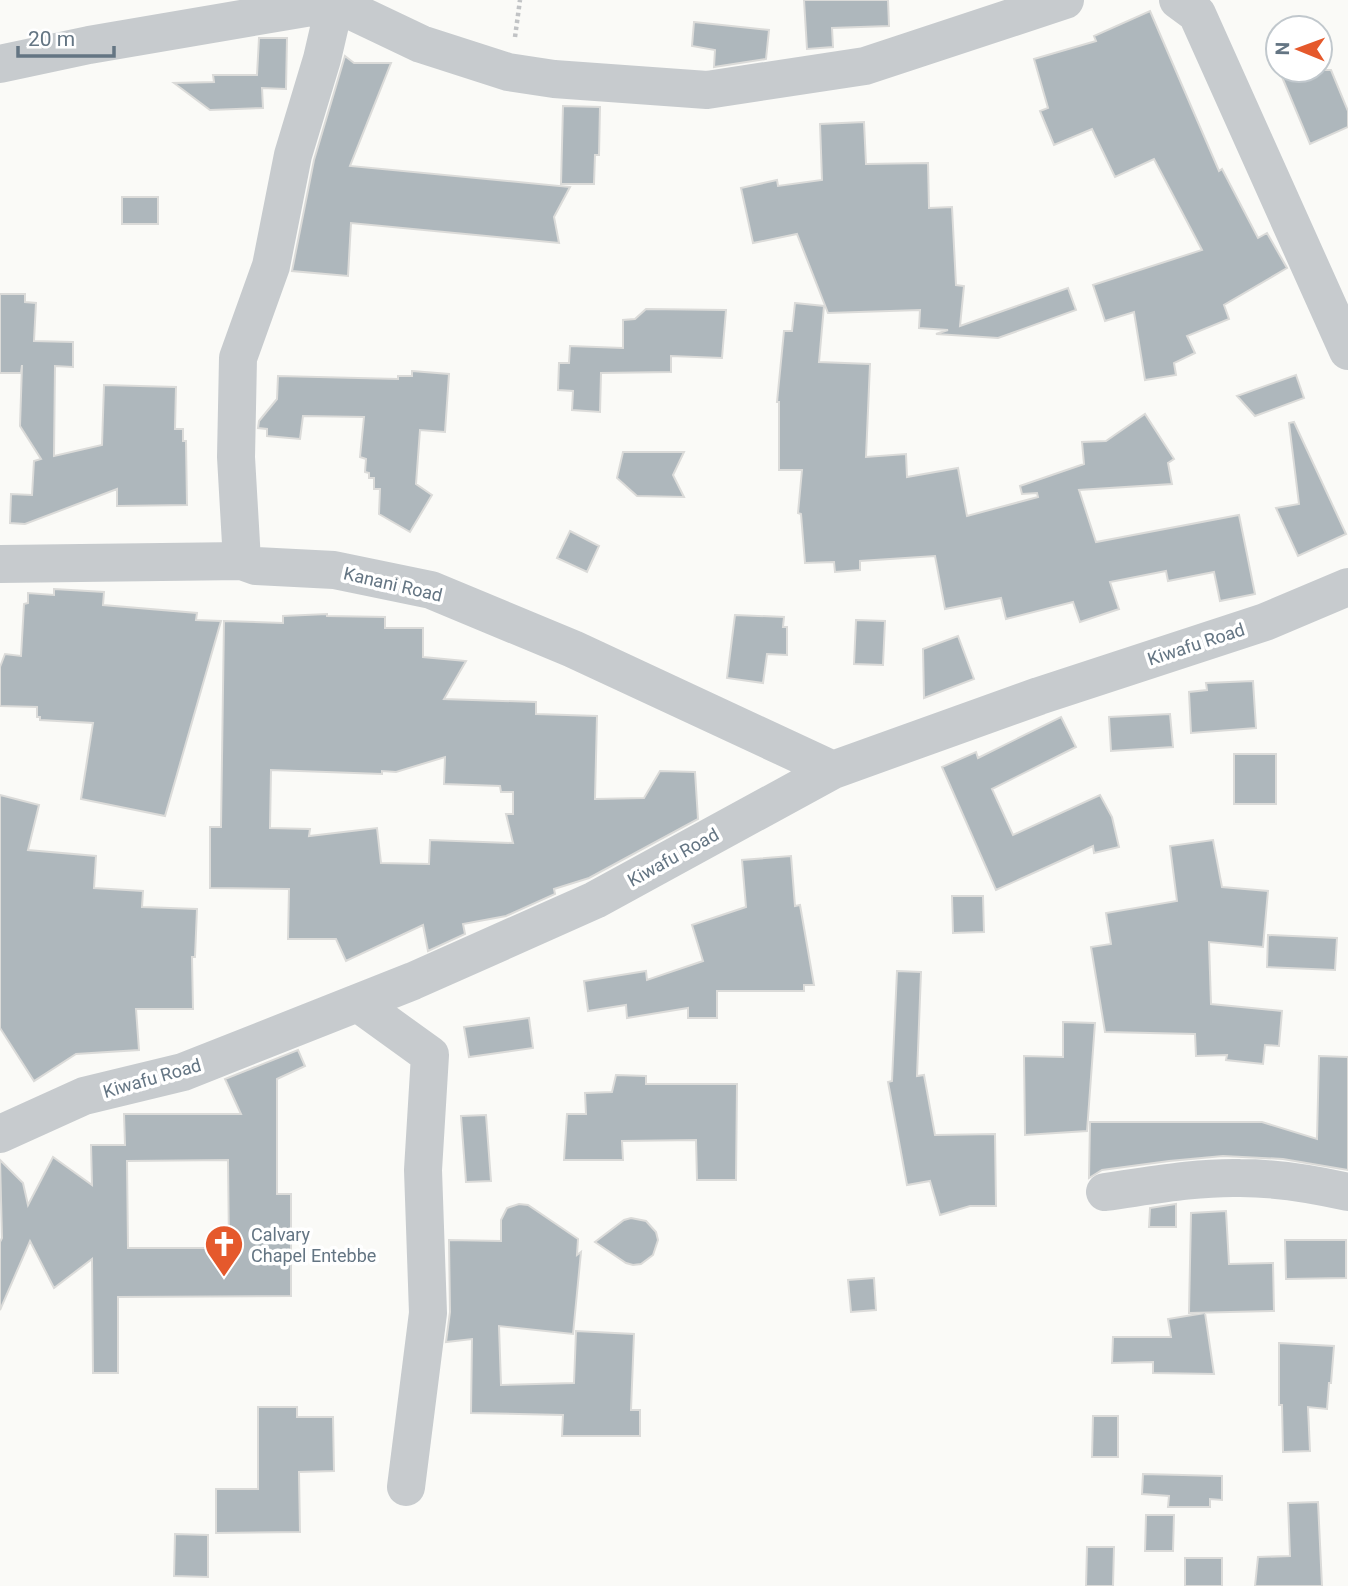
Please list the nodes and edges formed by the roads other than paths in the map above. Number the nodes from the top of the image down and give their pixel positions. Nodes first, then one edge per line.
1 (1065, 0) edge
2 (1178, 0) edge
3 (337, 1) edge
4 (0, 64) edge
5 (1348, 351) edge
6 (242, 561) junction
7 (0, 564) edge
8 (1348, 587) edge
9 (833, 770) junction
10 (358, 1003) junction
11 (0, 1134) edge
12 (1105, 1192) dead end
13 (1348, 1192) edge
14 (406, 1487) dead end

1 - 3 street
2 - 5 street
3 - 4 street
3 - 6 street
6 - 7 street, Kanani Road
6 - 9 street, Kanani Road
8 - 9 street, Kiwafu Road
9 - 10 street, Kiwafu Road
10 - 11 street, Kiwafu Road
10 - 14 street
12 - 13 street

